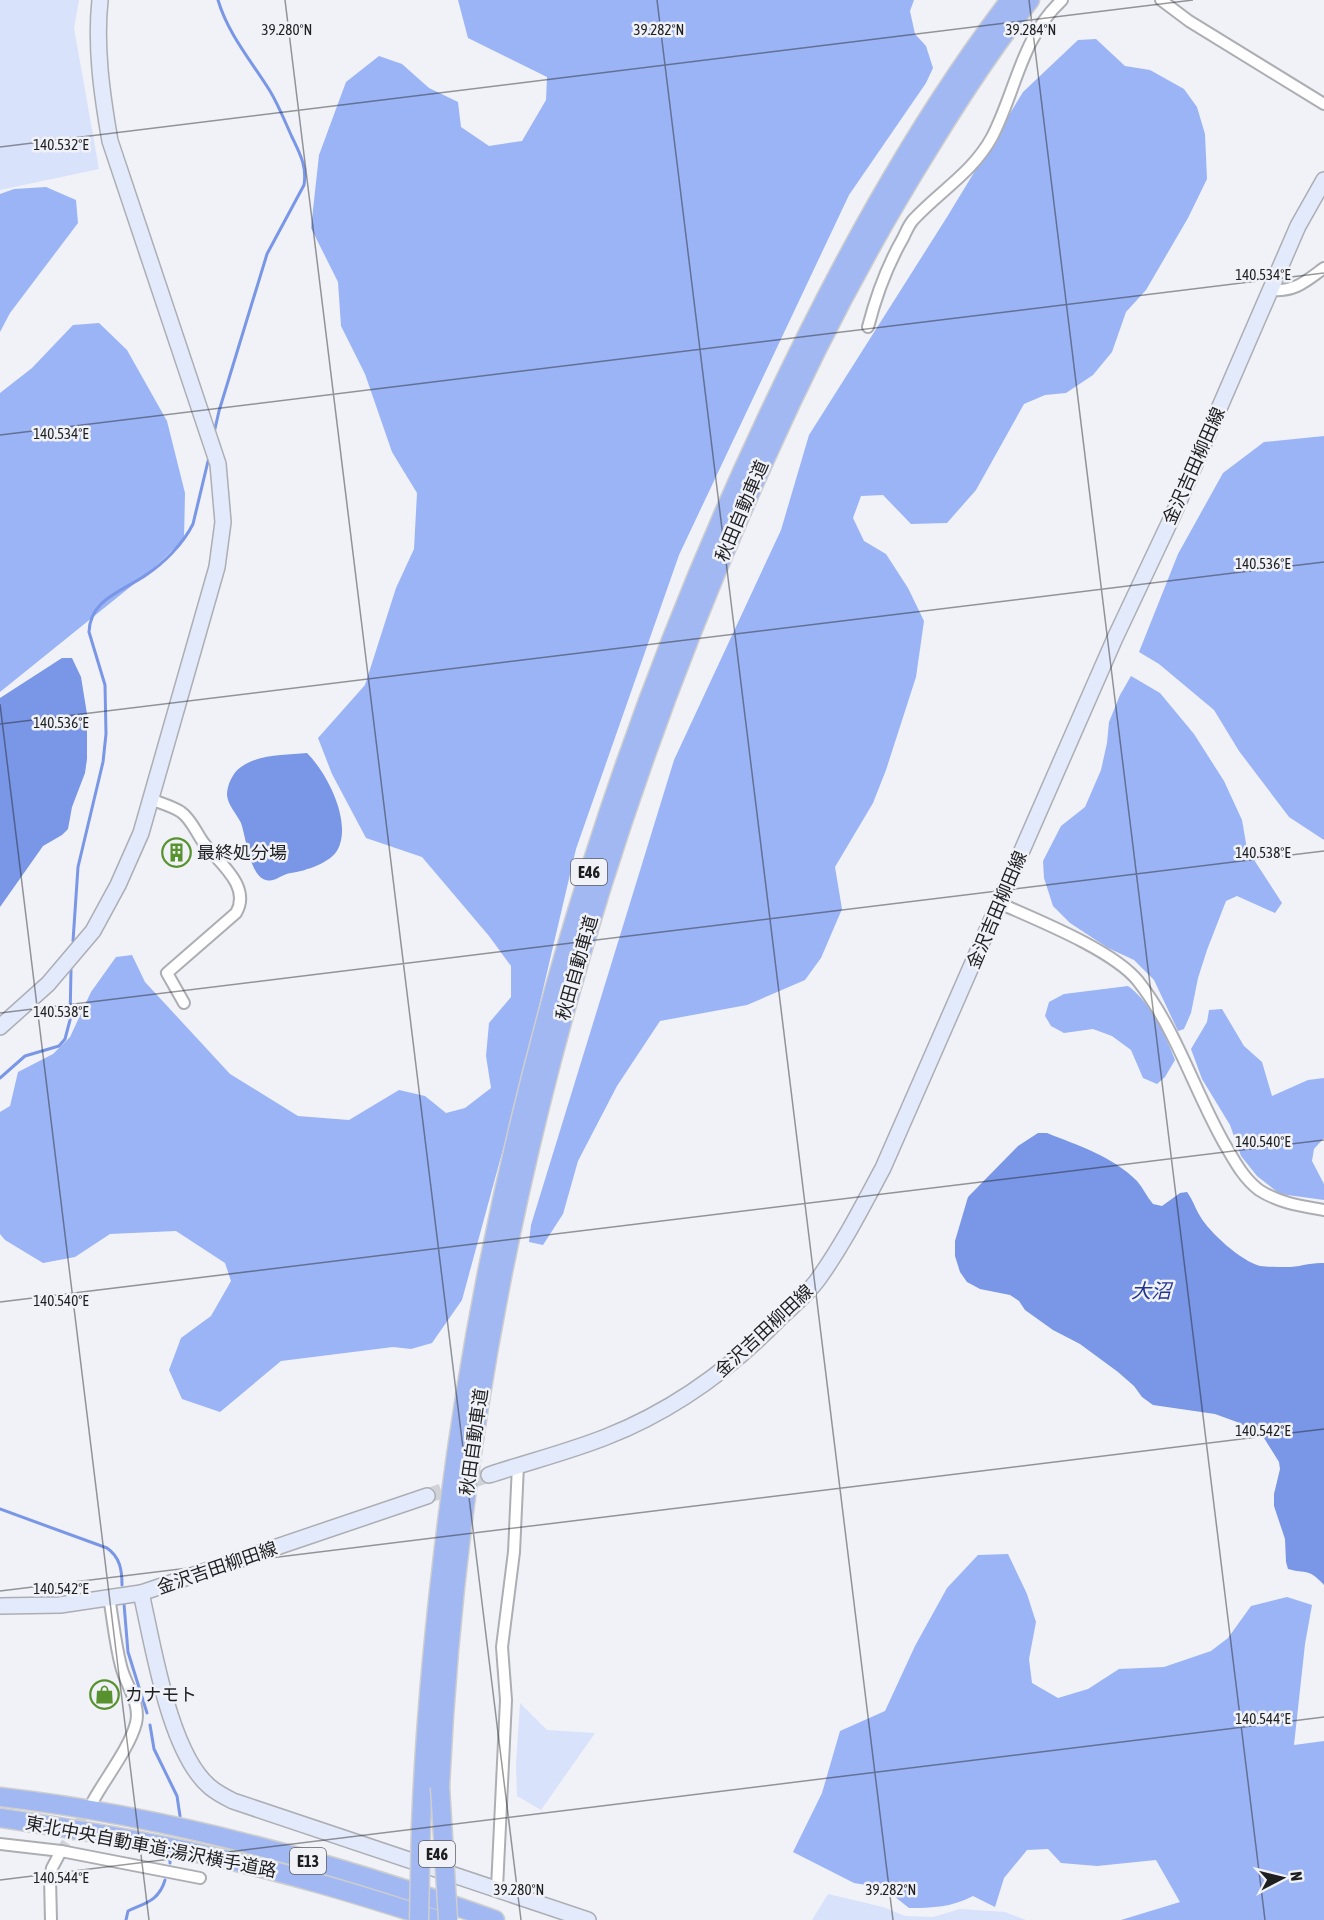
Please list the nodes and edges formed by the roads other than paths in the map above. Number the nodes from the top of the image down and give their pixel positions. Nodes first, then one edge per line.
1 (100, 0) edge
2 (1010, 0) edge
3 (1030, 0) edge
4 (1062, 0) edge
5 (1161, 0) edge
6 (1324, 104) edge
7 (1324, 180) edge
8 (1324, 268) edge
9 (1270, 290) junction
10 (868, 327) dead end
11 (150, 799) junction
12 (999, 903) junction
13 (184, 1003) dead end
14 (0, 1027) edge
15 (1324, 1210) edge
16 (518, 1465) junction
17 (489, 1475) tunnel mouth
18 (427, 1496) tunnel mouth
19 (141, 1593) junction
20 (109, 1597) junction
21 (0, 1606) edge
22 (440, 1787) junction
23 (0, 1797) edge
24 (93, 1801) tunnel mouth
25 (0, 1818) edge
26 (0, 1844) edge
27 (62, 1851) junction
28 (201, 1878) dead end
29 (497, 1888) junction
30 (51, 1918) edge
31 (39, 1920) edge
32 (419, 1920) edge
33 (437, 1920) edge
34 (448, 1920) edge
35 (495, 1920) edge
36 (588, 1920) edge

1 - 11 main road
2 - 32 highway, 秋田自動車道 / E46, bridge
3 - 22 highway, 秋田自動車道 / E46
4 - 10 street
5 - 6 street
7 - 9 main road, 金沢吉田柳田線
8 - 9 street
9 - 12 main road, 金沢吉田柳田線
11 - 13 street
11 - 14 main road
12 - 15 street
12 - 16 main road, 金沢吉田柳田線
16 - 17 main road, 金沢吉田柳田線
16 - 29 street
18 - 19 main road, 金沢吉田柳田線
19 - 20 main road, 金沢吉田柳田線
19 - 29 main road
20 - 21 main road, 金沢吉田柳田線
20 - 24 street
22 - 33 highway, 秋田自動車道 / E46, bridge
22 - 34 highway, bridge
23 - 35 highway, 東北中央自動車道;湯沢横手道路 / E13
25 - 33 highway, 東北中央自動車道;湯沢横手道路 / E13
26 - 27 street
27 - 28 street
27 - 30 street
29 - 36 main road
30 - 31 street

